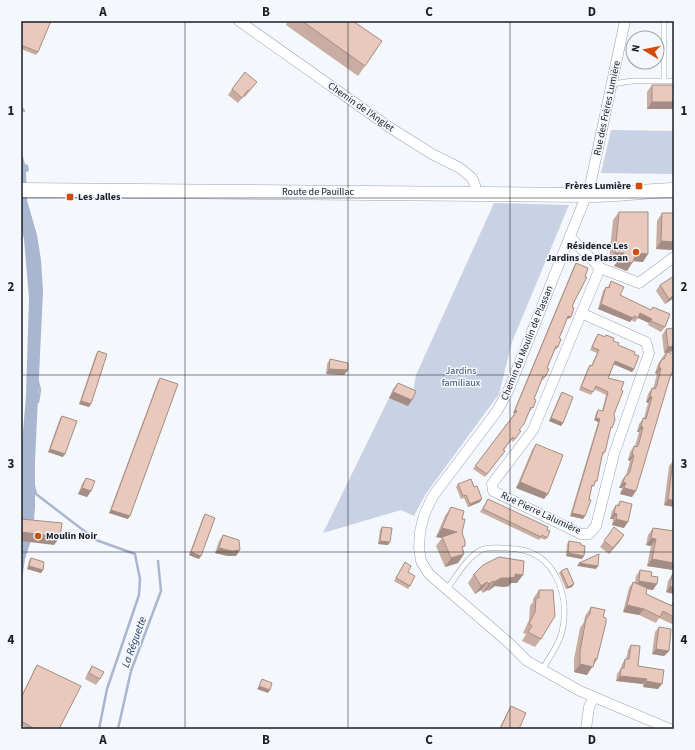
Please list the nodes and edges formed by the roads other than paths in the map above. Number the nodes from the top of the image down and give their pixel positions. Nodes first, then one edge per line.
1 (240, 21) edge
2 (626, 21) edge
3 (664, 21) edge
4 (664, 81) junction
5 (674, 81) edge
6 (612, 84) junction
7 (21, 190) edge
8 (674, 190) edge
9 (474, 194) junction
10 (586, 195) junction
11 (615, 195) junction
12 (674, 198) edge
13 (570, 237) junction
14 (674, 257) edge
15 (600, 268) junction
16 (581, 313) junction
17 (447, 589) junction
18 (542, 670) junction
19 (594, 697) junction
20 (586, 729) edge
21 (670, 729) edge

1 - 9 street, Chemin de l'Anglet
2 - 6 street, Rue des Frères Lumière
3 - 4 lane
4 - 5 lane
4 - 6 lane
6 - 10 street, Rue des Frères Lumière
7 - 9 main road, Route de Pauillac
8 - 11 main road, Route de Pauillac
9 - 10 main road, Route de Pauillac
10 - 11 main road, Route de Pauillac
10 - 13 street, Chemin du Moulin de Plassan
11 - 12 main road, Route de Pauillac
13 - 15 street
13 - 17 street, Chemin du Moulin de Plassan
14 - 15 street
15 - 16 street, Rue Pierre Lalumière
16 - 16 street, Rue Pierre Lalumière
17 - 18 street, Chemin du Moulin de Plassan
17 - 18 lane
18 - 19 street, Chemin du Moulin de Plassan
19 - 20 street
19 - 21 street, Chemin du Moulin de Plassan

